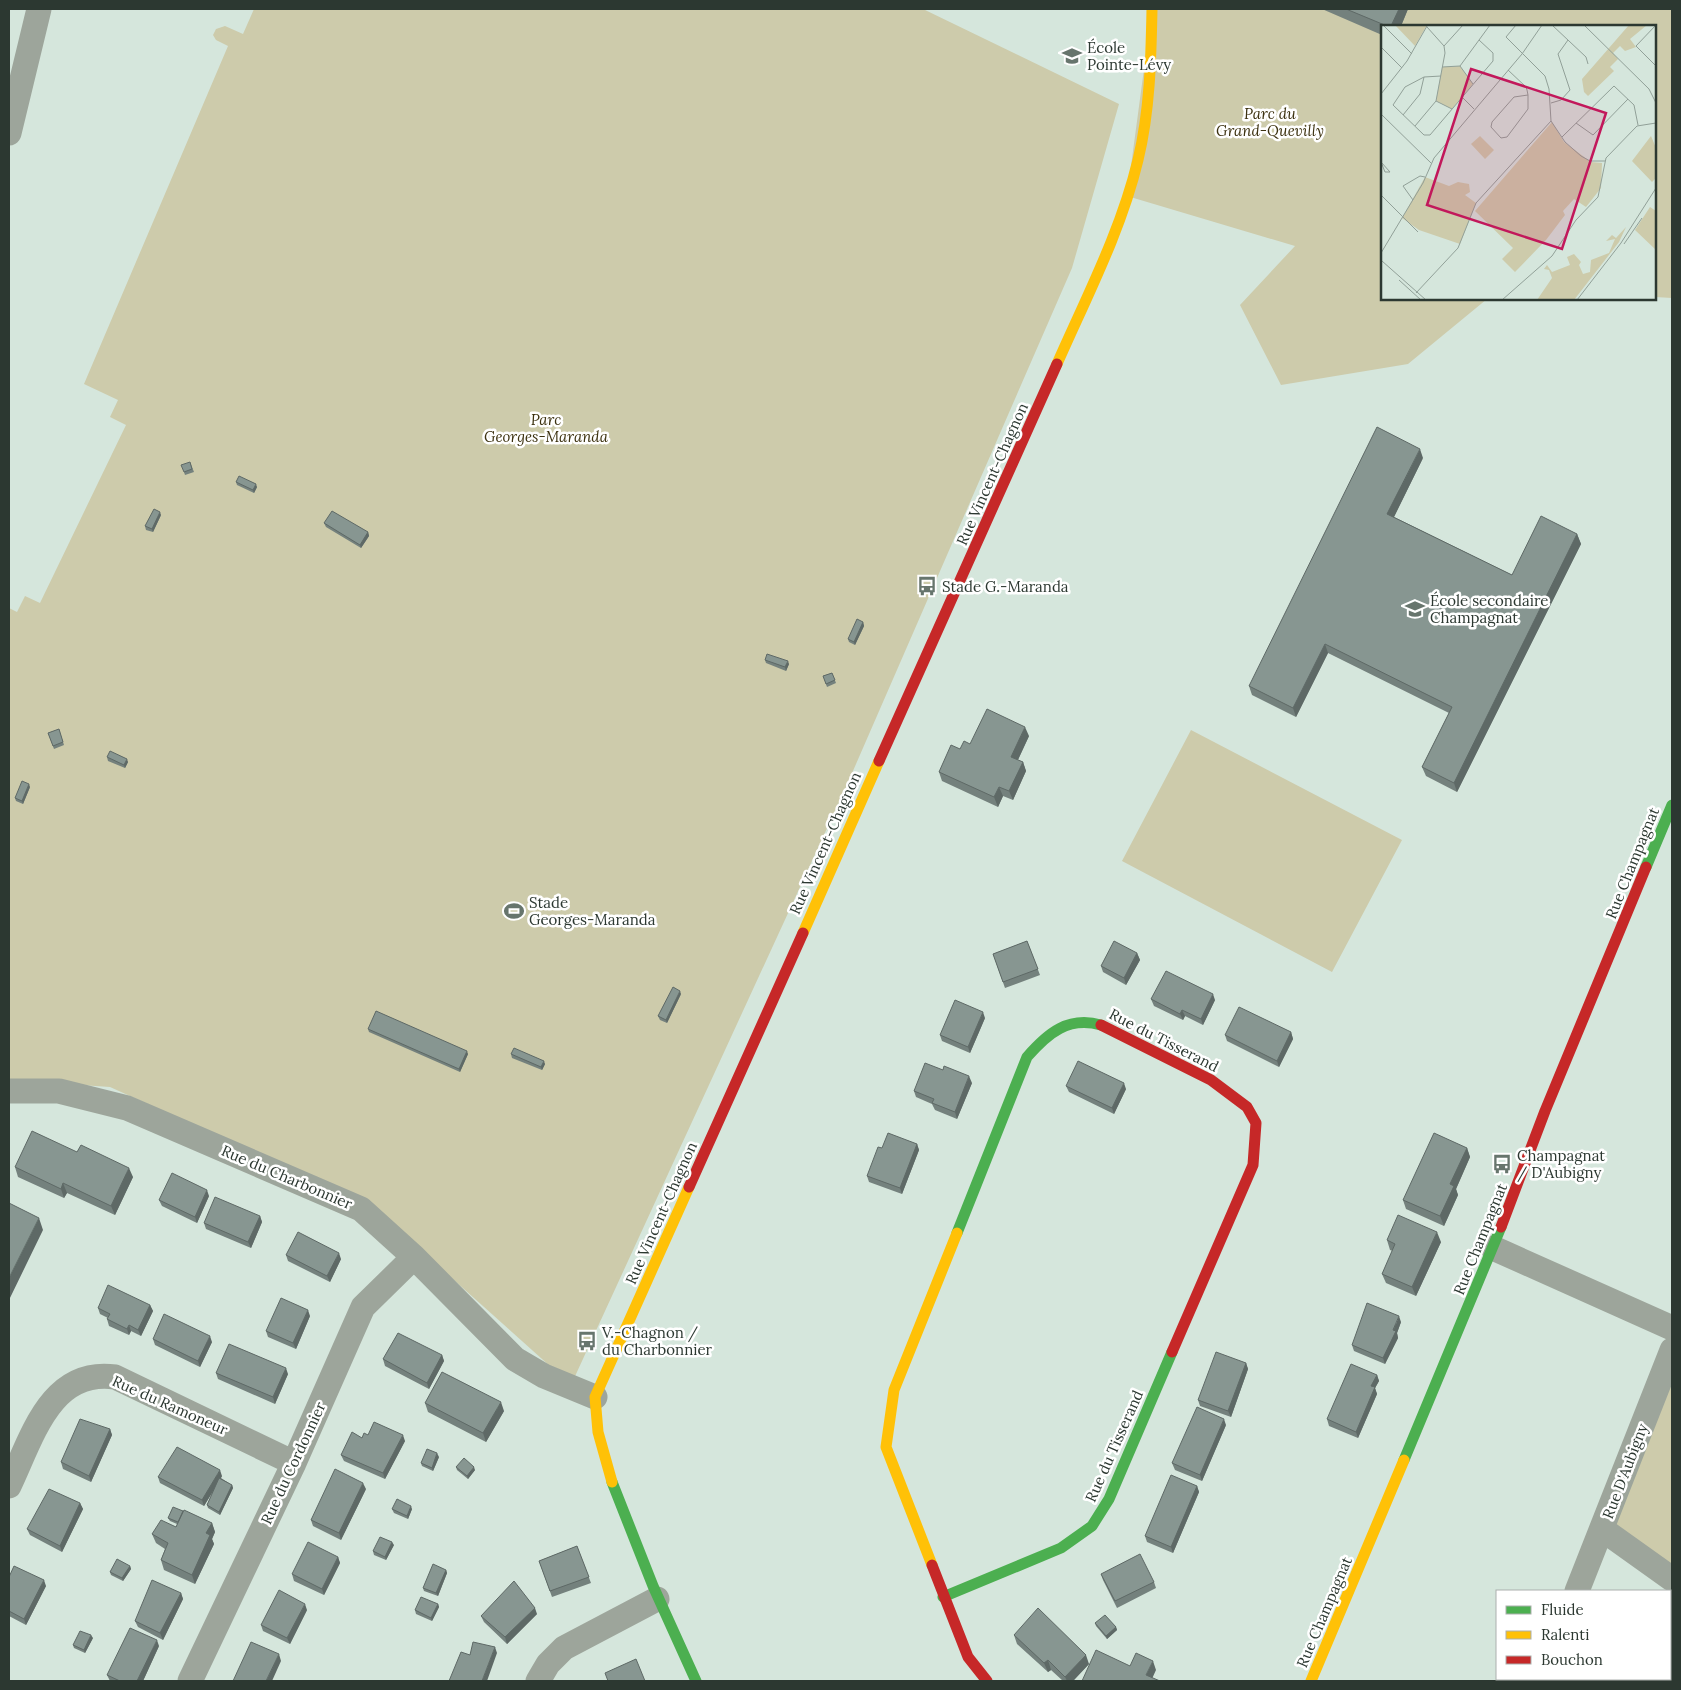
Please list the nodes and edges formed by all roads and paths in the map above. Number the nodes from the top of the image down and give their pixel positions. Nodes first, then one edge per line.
1 (39, 9) edge
2 (1152, 9) edge
3 (9, 133) edge
4 (1672, 805) edge
5 (9, 1091) edge
6 (1493, 1248) junction
7 (414, 1257) junction
8 (1672, 1328) edge
9 (1672, 1350) edge
10 (595, 1397) junction
11 (294, 1463) junction
12 (9, 1486) edge
13 (1602, 1530) junction
14 (1672, 1579) edge
15 (1577, 1590) edge
16 (943, 1597) junction
17 (657, 1599) junction
18 (190, 1681) edge
19 (538, 1681) edge
20 (696, 1681) edge
21 (988, 1681) edge
22 (1311, 1681) edge

1 - 3 street
2 - 10 street, Rue Vincent-Chagnon
4 - 6 street, Rue Champagnat
5 - 7 street, Rue du Charbonnier
6 - 8 street
6 - 22 street, Rue Champagnat
7 - 10 street, Rue du Charbonnier
7 - 11 street, Rue du Cordonnier
9 - 13 street, Rue D'Aubigny
10 - 17 street, Rue Vincent-Chagnon
11 - 12 street, Rue du Ramoneur
11 - 18 street, Rue du Cordonnier
13 - 14 street
13 - 15 street, Rue D'Aubigny
16 - 16 street, Rue du Tisserand
16 - 21 street, Rue du Tisserand
17 - 19 street
17 - 20 street, Rue Vincent-Chagnon

